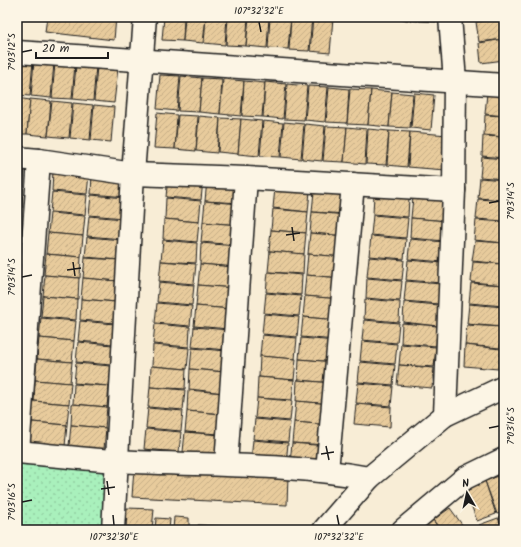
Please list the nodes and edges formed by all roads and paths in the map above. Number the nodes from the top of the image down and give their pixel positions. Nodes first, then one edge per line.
1 (145, 17) edge
2 (450, 17) edge
3 (17, 52) edge
4 (142, 62) junction
5 (455, 81) junction
6 (504, 86) edge
7 (17, 158) edge
8 (39, 160) junction
9 (133, 174) junction
10 (246, 178) junction
11 (353, 184) junction
12 (454, 190) junction
13 (504, 387) edge
14 (445, 415) junction
15 (18, 452) edge
16 (504, 459) edge
17 (117, 461) junction
18 (226, 464) junction
19 (327, 471) junction
20 (369, 478) junction
21 (113, 530) edge
22 (324, 530) edge
23 (402, 530) edge

1 - 4 street
2 - 5 street
3 - 4 street
4 - 5 street
4 - 9 street
5 - 6 street
5 - 12 street
7 - 8 street
8 - 9 street
8 - 15 street
9 - 10 street
9 - 17 street
10 - 11 street
10 - 18 street
11 - 12 street
11 - 19 street
12 - 14 street
13 - 14 street
14 - 20 street
15 - 17 street
16 - 23 street
17 - 18 street
17 - 21 street
18 - 19 street
19 - 20 street
20 - 22 street

